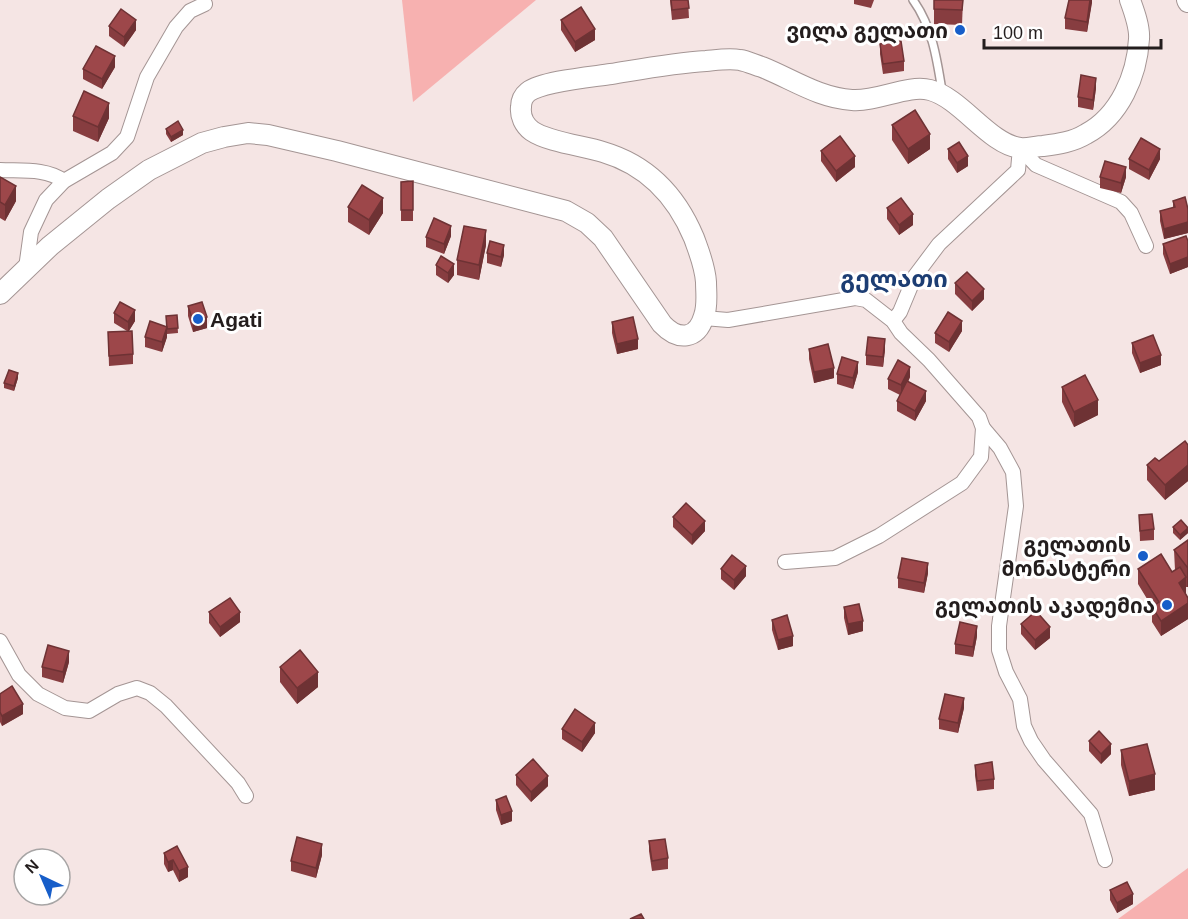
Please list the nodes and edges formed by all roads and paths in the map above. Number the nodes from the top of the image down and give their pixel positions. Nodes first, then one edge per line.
1 (913, 0) edge
2 (1130, 0) edge
3 (205, 4) dead end
4 (943, 95) junction
5 (1020, 148) junction
6 (0, 170) edge
7 (64, 181) junction
8 (1146, 246) dead end
9 (26, 268) junction
10 (0, 294) edge
11 (704, 318) junction
12 (893, 321) junction
13 (983, 428) junction
14 (785, 562) dead end
15 (0, 641) edge
16 (246, 796) dead end
17 (1105, 860) dead end

1 - 4 lane
2 - 5 street
3 - 7 street
4 - 5 street
4 - 11 street
5 - 8 street
5 - 12 street
6 - 7 street
7 - 9 street
9 - 10 street
9 - 11 street
11 - 12 street
12 - 13 street
13 - 14 street
13 - 17 street
15 - 16 street

